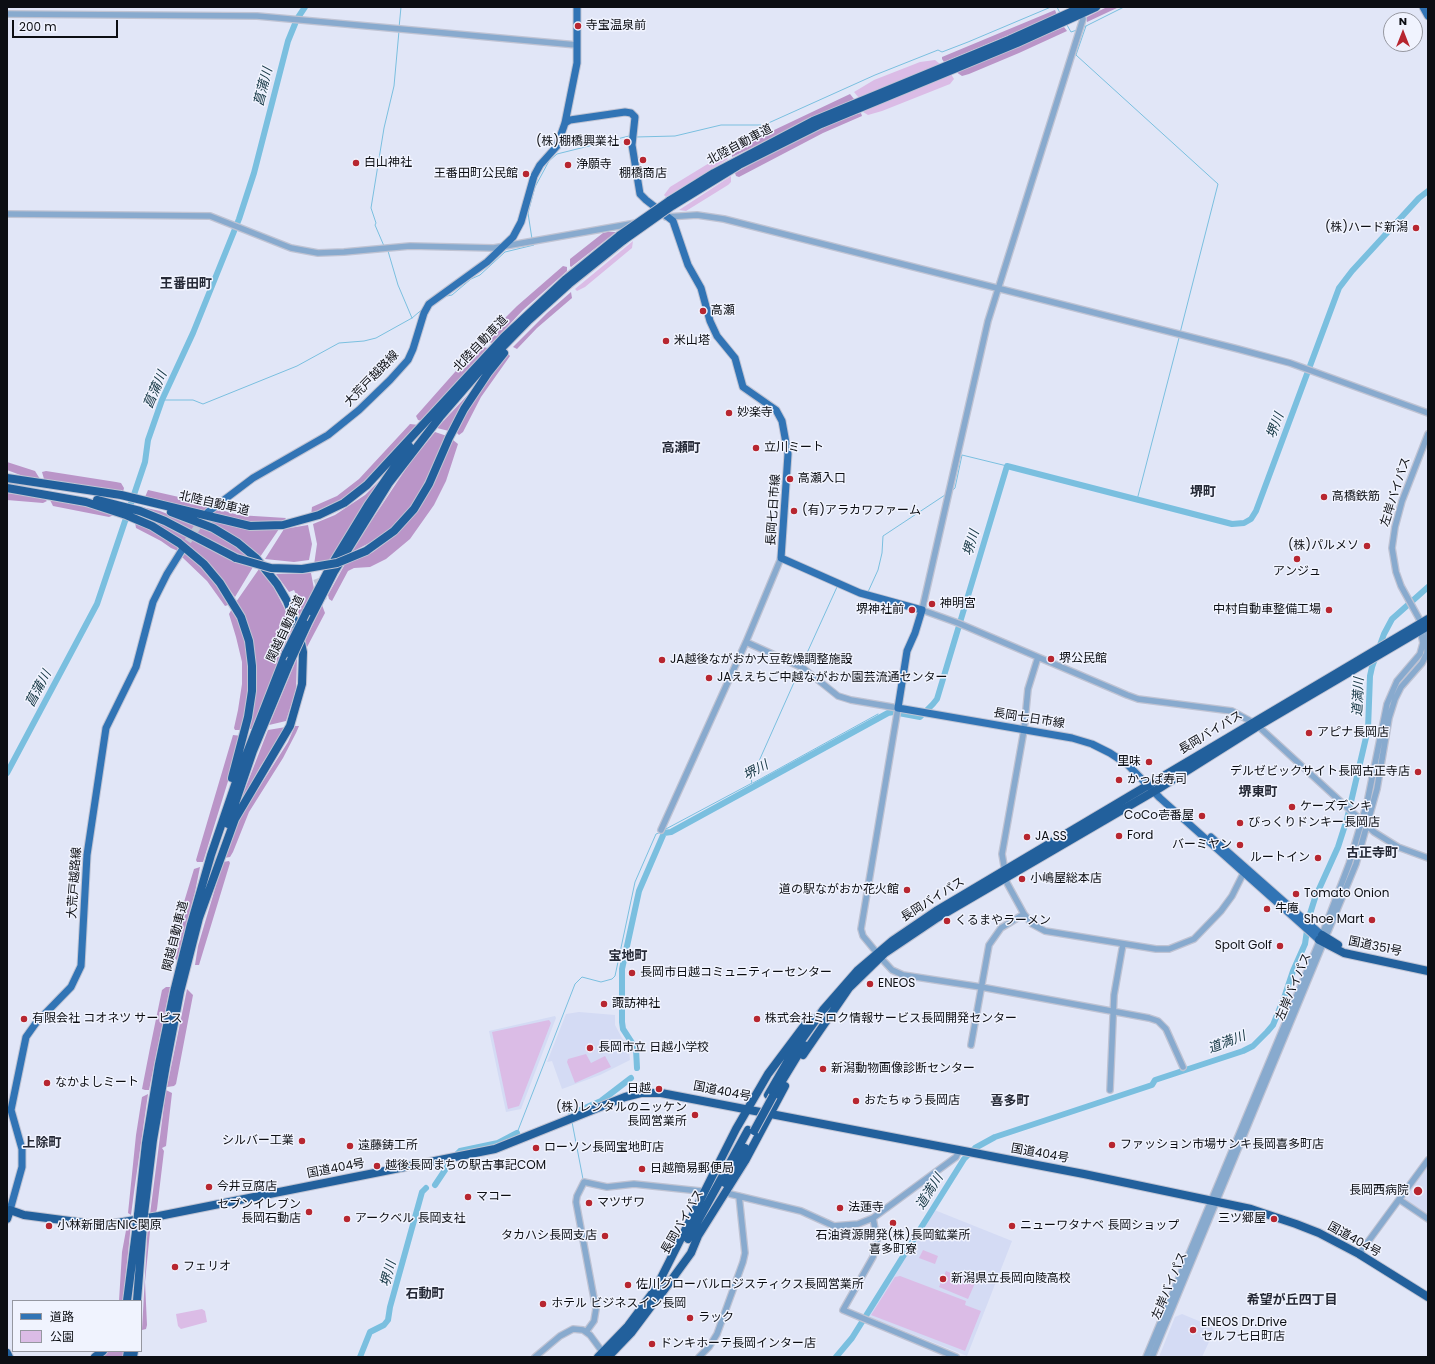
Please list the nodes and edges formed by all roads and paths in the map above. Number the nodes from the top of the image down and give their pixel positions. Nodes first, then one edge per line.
1 (576, 7) edge
2 (1082, 7) edge
3 (1096, 7) edge
4 (1423, 7) edge
5 (7, 14) edge
6 (1428, 16) edge
7 (1084, 19) dead end
8 (577, 45) junction
9 (565, 123) junction
10 (670, 204) junction
11 (7, 214) edge
12 (668, 216) junction
13 (622, 238) junction
14 (503, 247) junction
15 (590, 266) junction
16 (999, 288) junction
17 (459, 384) junction
18 (1428, 413) edge
19 (1428, 434) edge
20 (7, 478) edge
21 (7, 484) edge
22 (7, 488) edge
23 (119, 502) junction
24 (142, 505) junction
25 (208, 512) tunnel mouth
26 (182, 550) tunnel mouth
27 (781, 558) junction
28 (318, 596) junction
29 (922, 610) junction
30 (1428, 619) edge
31 (1423, 627) edge
32 (746, 642) junction
33 (1428, 652) edge
34 (1038, 657) junction
35 (898, 708) junction
36 (1255, 724) junction
37 (1024, 730) junction
38 (1387, 733) junction
39 (1379, 749) junction
40 (1153, 788) junction
41 (1362, 822) junction
42 (1368, 827) junction
43 (661, 830) dead end
44 (214, 854) junction
45 (1428, 858) edge
46 (210, 870) junction
47 (1245, 870) junction
48 (1004, 874) junction
49 (1024, 914) junction
50 (1323, 939) junction
51 (1123, 944) junction
52 (879, 955) junction
53 (185, 961) junction
54 (1428, 966) edge
55 (858, 970) junction
56 (1428, 971) edge
57 (981, 987) junction
58 (849, 988) junction
59 (1113, 1012) junction
60 (971, 1045) dead end
61 (1183, 1067) dead end
62 (1110, 1090) dead end
63 (771, 1095) junction
64 (747, 1110) junction
65 (770, 1114) junction
66 (811, 1122) junction
67 (764, 1126) junction
68 (961, 1152) junction
69 (1428, 1160) edge
70 (700, 1191) dead end
71 (730, 1194) dead end
72 (739, 1196) junction
73 (1400, 1200) junction
74 (1214, 1202) junction
75 (8, 1209) edge
76 (873, 1218) junction
77 (7, 1219) edge
78 (1428, 1219) edge
79 (140, 1224) junction
80 (694, 1232) junction
81 (685, 1250) junction
82 (1359, 1254) junction
83 (1428, 1297) edge
84 (127, 1300) edge
85 (131, 1300) edge
86 (138, 1300) edge
87 (586, 1332) junction
88 (7, 1353) edge
89 (604, 1356) edge
90 (9, 1357) edge
91 (535, 1357) edge
92 (699, 1357) edge
93 (956, 1357) edge
94 (1146, 1357) edge
95 (1152, 1357) edge

1 - 8 main road, 大荒戸越路線
2 - 10 highway, 北陸自動車道
3 - 10 highway, 北陸自動車道
4 - 6 main road
5 - 8 street
7 - 16 street
8 - 9 main road, 大荒戸越路線
9 - 12 main road, 長岡七日市線
9 - 14 main road, 大荒戸越路線
10 - 13 highway, 北陸自動車道, bridge
11 - 14 street
12 - 14 street
12 - 16 street
12 - 27 main road, 長岡七日市線
13 - 15 highway, 北陸自動車道
13 - 17 highway, 北陸自動車道
14 - 25 main road, 大荒戸越路線
15 - 24 highway, 北陸自動車道, bridge
15 - 28 highway, 北陸自動車道
16 - 18 street
16 - 29 street
17 - 24 highway, 北陸自動車道
17 - 28 highway, 北陸自動車道
19 - 31 street, 左岸バイパス
20 - 23 highway
21 - 23 highway
22 - 23 highway
23 - 24 highway
23 - 44 highway
24 - 44 highway
26 - 75 main road, 大荒戸越路線
27 - 29 main road, 長岡七日市線
27 - 32 street
28 - 44 highway, 関越自動車道, bridge
28 - 44 highway, 関越自動車道, bridge
29 - 34 street
29 - 35 main road
30 - 31 highway, 長岡バイパス
31 - 33 street, 左岸バイパス
31 - 36 highway, 長岡バイパス
31 - 39 street, 左岸バイパス
32 - 35 street
32 - 43 street
33 - 38 street, 左岸バイパス
34 - 36 street
34 - 37 street
35 - 37 main road, 長岡七日市線
35 - 52 street
36 - 40 highway, 長岡バイパス
36 - 41 street
37 - 40 main road, 長岡七日市線
37 - 48 street
38 - 39 street
38 - 42 street, 左岸バイパス
39 - 41 street, 左岸バイパス
40 - 47 main road, 長岡七日市線
40 - 48 highway, 長岡バイパス
41 - 42 street
41 - 50 street, 左岸バイパス
42 - 45 street
42 - 50 street, 左岸バイパス
44 - 46 highway, 関越自動車道
46 - 53 highway, 関越自動車道
46 - 53 highway, 関越自動車道
47 - 50 main road, 長岡七日市線
47 - 51 street
48 - 49 street
48 - 52 highway, 長岡バイパス
49 - 51 street
49 - 57 street
50 - 54 highway
50 - 56 highway, 国道351号
50 - 74 street, 左岸バイパス
51 - 59 street
52 - 55 highway, 長岡バイパス
52 - 57 street
52 - 58 highway, 長岡バイパス
53 - 79 highway, 関越自動車道, bridge
55 - 63 highway, 長岡バイパス
55 - 64 highway
57 - 59 street
57 - 60 street
58 - 63 highway, 長岡バイパス
58 - 65 highway
59 - 61 street
59 - 62 street
63 - 80 highway, 長岡バイパス, bridge
64 - 65 highway, 国道404号
64 - 75 highway, 国道404号
64 - 80 highway
65 - 66 highway, 国道404号
65 - 67 highway
66 - 67 highway
66 - 68 highway, 国道404号
67 - 80 highway
68 - 74 highway, 国道404号
68 - 76 street
69 - 73 street
70 - 87 street
71 - 72 street
72 - 76 street
72 - 92 street
73 - 78 street
73 - 82 street
74 - 82 highway, 国道404号
74 - 94 street, 左岸バイパス
74 - 95 street, 左岸バイパス
75 - 77 highway
76 - 93 street
79 - 84 highway
79 - 85 highway, 関越自動車道
79 - 86 highway, 関越自動車道
80 - 81 highway
80 - 81 highway
81 - 89 highway
81 - 89 highway
82 - 83 highway, 国道404号
87 - 89 street
87 - 91 street
88 - 90 highway

